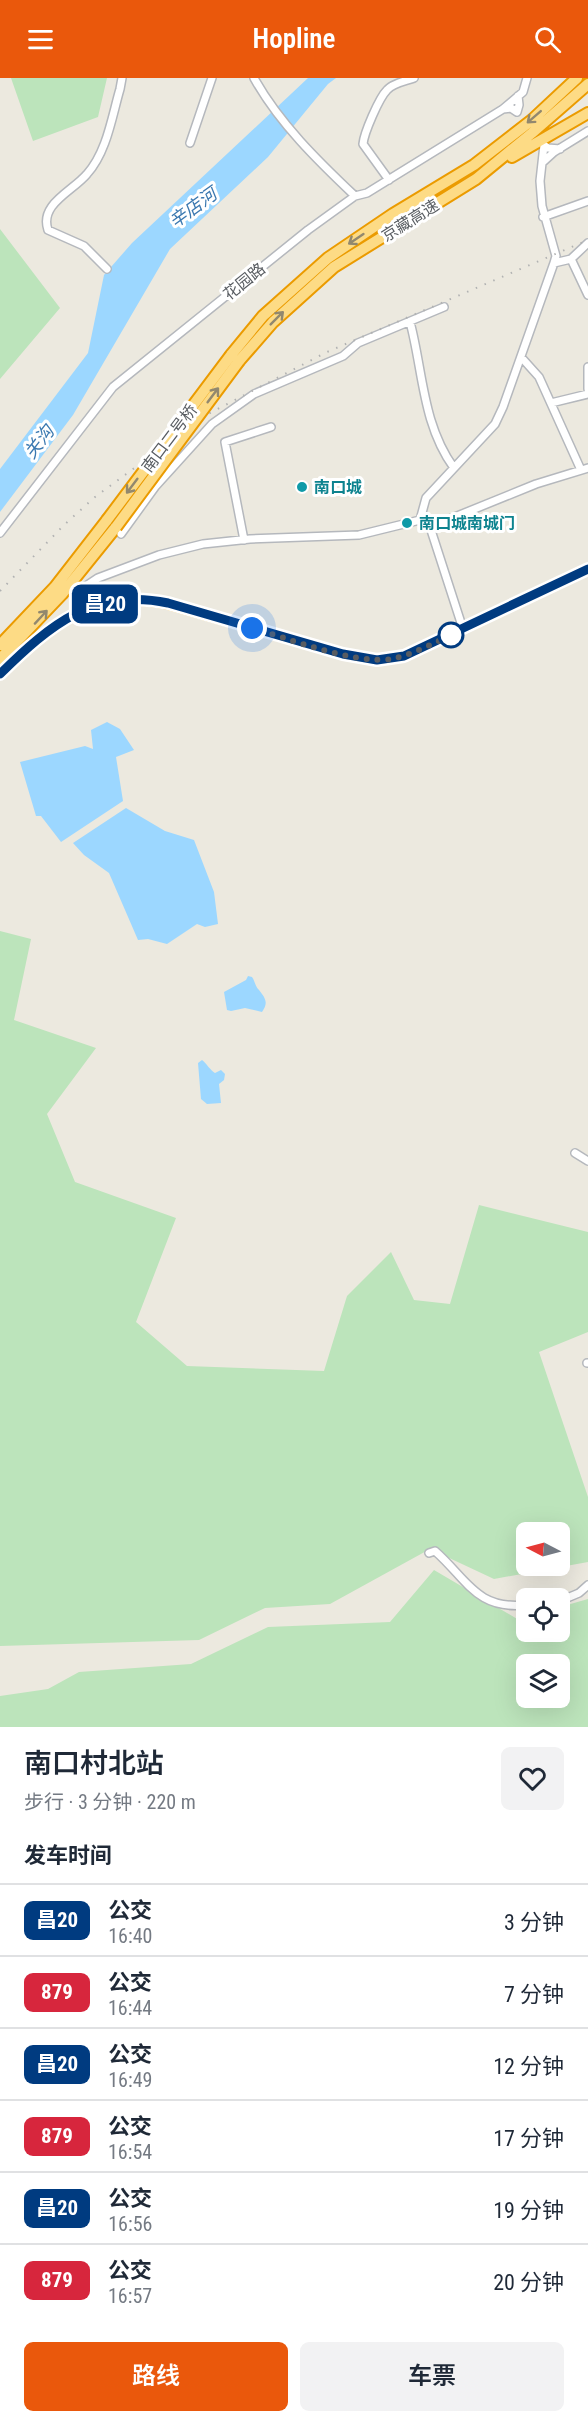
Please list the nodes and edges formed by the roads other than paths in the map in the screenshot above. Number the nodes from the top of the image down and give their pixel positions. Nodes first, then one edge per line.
1 (122, 78) edge
2 (212, 78) edge
3 (254, 78) edge
4 (414, 78) edge
5 (527, 78) edge
6 (577, 78) edge
7 (588, 84) edge
8 (518, 96) junction
9 (503, 109) junction
10 (588, 113) edge
11 (588, 131) edge
12 (190, 142) dead end
13 (560, 149) junction
14 (543, 162) junction
15 (476, 178) junction
16 (389, 180) junction
17 (355, 196) junction
18 (588, 201) edge
19 (543, 217) junction
20 (588, 243) edge
21 (571, 259) junction
22 (554, 263) junction
23 (106, 269) dead end
24 (588, 295) edge
25 (444, 307) dead end
26 (410, 322) junction
27 (521, 357) junction
28 (235, 358) junction
29 (588, 367) edge
30 (588, 389) edge
31 (588, 394) edge
32 (551, 403) junction
33 (271, 427) dead end
34 (454, 468) junction
35 (585, 469) edge
36 (420, 520) junction
37 (114, 527) junction
38 (430, 527) junction
39 (0, 533) edge
40 (244, 540) junction
41 (588, 569) edge
42 (78, 613) junction
43 (463, 629) junction
44 (0, 645) edge
45 (0, 659) edge
46 (0, 674) edge
47 (575, 1153) dead end
48 (588, 1161) edge
49 (429, 1553) dead end
50 (588, 1585) edge
51 (570, 1597) edge
52 (516, 1606) edge

1 - 23 street
2 - 12 street
3 - 17 street
4 - 16 street
5 - 8 street, 花园路
6 -> 28 highway, 京藏高速
7 - 15 highway, 京藏高速
8 - 9 street, 花园路
8 - 9 street
9 - 16 street, 花园路
10 - 15 highway
11 - 13 street
13 - 14 street
13 - 14 street
14 - 19 street
28 -> 15 highway, 京藏高速
16 - 17 street, 花园路
17 - 39 street, 花园路
18 - 19 street
19 - 22 street
20 - 21 street
21 - 22 street
21 - 24 street
22 - 27 street
25 - 26 street
26 - 34 street
26 - 37 street
27 - 32 street
27 - 34 street
28 - 37 highway, 南口二号桥, bridge
29 - 30 street
31 - 32 street
32 - 35 street
33 - 40 street
34 - 36 street
35 - 38 street
36 - 38 street
36 - 40 street
37 - 44 highway
45 -> 37 highway
38 - 43 street
40 - 42 street
41 - 43 main road
42 - 43 main road
42 - 46 main road
47 - 48 street
49 - 52 street
50 - 51 street

